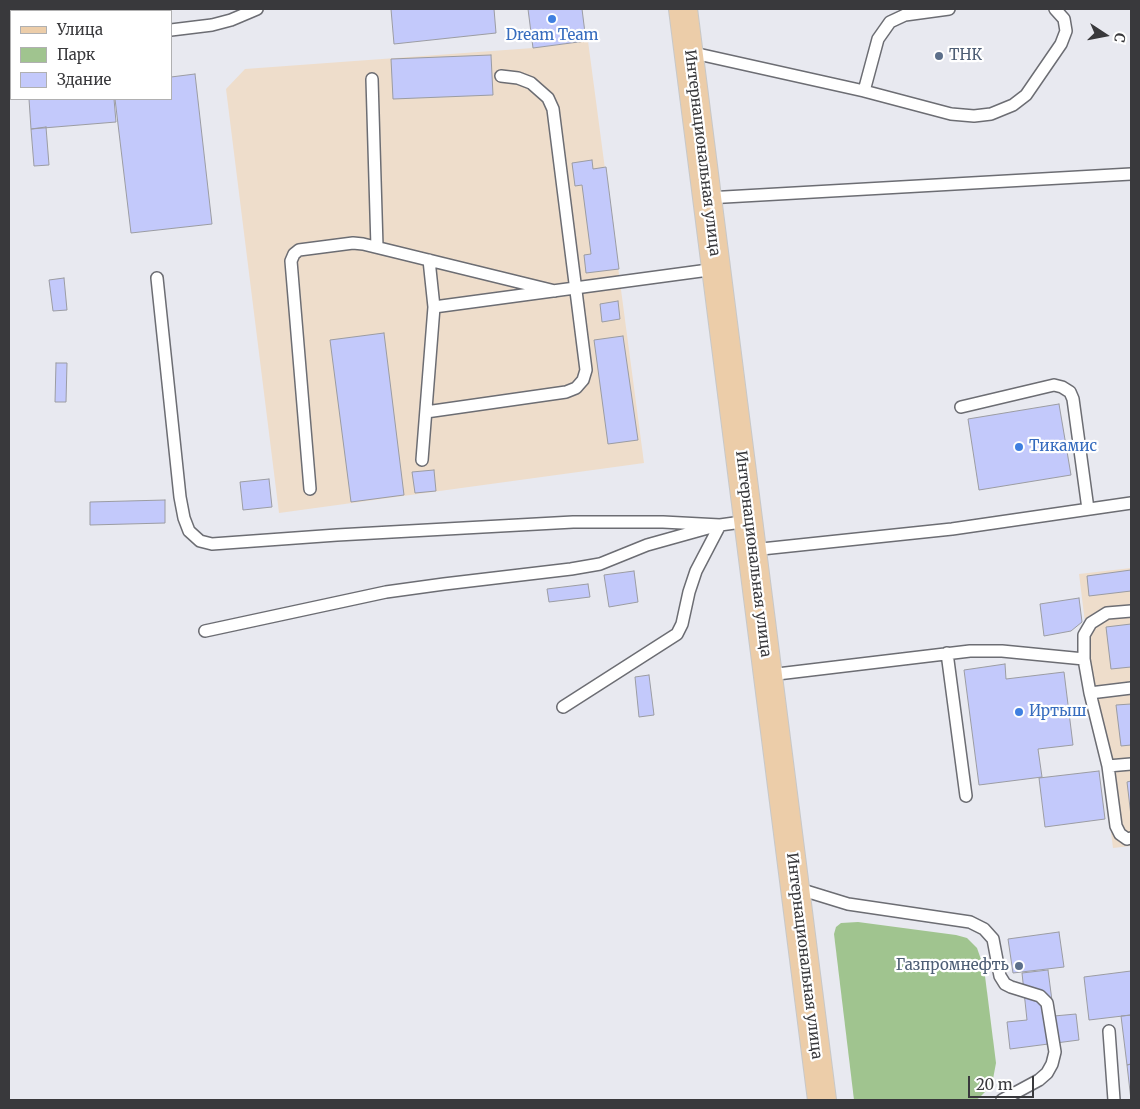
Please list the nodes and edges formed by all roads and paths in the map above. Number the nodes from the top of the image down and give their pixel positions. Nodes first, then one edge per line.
1 (257, 9) edge
2 (683, 9) edge
3 (949, 9) edge
4 (1055, 9) edge
5 (172, 30) edge
6 (689, 52) junction
7 (501, 76) dead end
8 (372, 79) dead end
9 (864, 91) junction
10 (1131, 174) edge
11 (707, 198) junction
12 (377, 247) junction
13 (429, 260) junction
14 (716, 270) junction
15 (157, 278) dead end
16 (576, 288) junction
17 (555, 291) junction
18 (434, 307) junction
19 (961, 407) dead end
20 (426, 412) junction
21 (422, 460) dead end
22 (310, 489) dead end
23 (1131, 503) edge
24 (1088, 509) junction
25 (748, 521) junction
26 (720, 525) junction
27 (752, 550) junction
28 (1131, 610) edge
29 (204, 631) dead end
30 (948, 653) junction
31 (1084, 659) junction
32 (769, 675) junction
33 (1131, 688) edge
34 (1090, 693) junction
35 (563, 707) dead end
36 (1131, 764) edge
37 (1108, 766) junction
38 (966, 796) dead end
39 (1131, 838) edge
40 (796, 888) junction
41 (1109, 1031) dead end
42 (822, 1100) edge
43 (1002, 1100) edge
44 (1114, 1100) edge

1 - 5 lane
2 - 6 main road, Интернациональная улица
3 - 9 lane
4 - 9 lane
6 - 9 lane
6 - 11 main road, Интернациональная улица
7 - 16 lane
8 - 12 lane
10 - 11 lane
11 - 14 main road, Интернациональная улица
12 - 13 lane
12 - 22 lane
13 - 17 lane
13 - 18 lane
14 - 16 lane
14 - 25 main road, Интернациональная улица
15 - 26 lane
16 - 17 lane
16 - 20 lane
17 - 18 lane
18 - 20 lane
19 - 24 lane
20 - 21 lane
23 - 24 lane
24 - 27 lane
25 - 26 lane
25 - 27 main road, Интернациональная улица
26 - 29 lane
26 - 35 lane
27 - 32 main road, Интернациональная улица
28 - 31 lane
30 - 31 lane
30 - 32 lane
30 - 38 lane
31 - 34 lane
32 - 40 main road, Интернациональная улица
33 - 34 lane
34 - 37 lane
36 - 37 lane
37 - 39 lane
40 - 42 main road, Интернациональная улица
40 - 43 lane
41 - 44 lane

